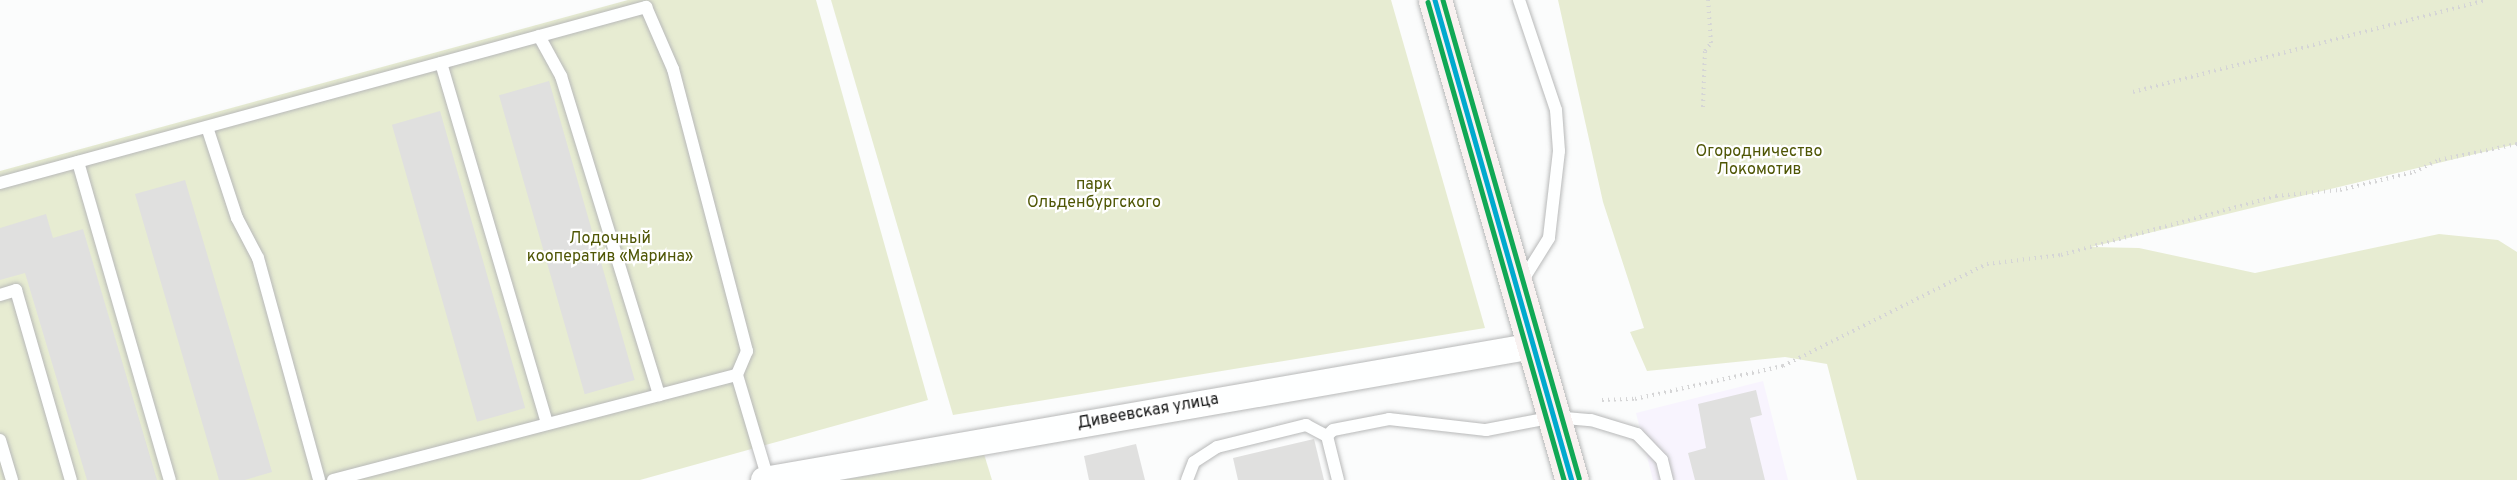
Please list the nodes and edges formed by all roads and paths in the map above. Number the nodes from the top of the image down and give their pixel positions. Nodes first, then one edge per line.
1 (1435, 0) edge
2 (1519, 0) edge
3 (1708, 0) edge
4 (2486, 0) edge
5 (539, 36) junction
6 (441, 63) junction
7 (2133, 92) dead end
8 (1703, 107) dead end
9 (207, 127) junction
10 (2517, 144) edge
11 (78, 162) junction
12 (0, 183) edge
13 (1517, 289) junction
14 (0, 295) edge
15 (1533, 346) junction
16 (737, 375) junction
17 (659, 395) junction
18 (1551, 410) junction
19 (548, 423) junction
20 (1328, 436) junction
21 (0, 440) edge
22 (12, 480) edge
23 (71, 480) edge
24 (170, 480) edge
25 (319, 480) edge
26 (333, 480) edge
27 (766, 480) edge
28 (1187, 480) edge
29 (1338, 480) edge
30 (1572, 480) edge
31 (1667, 480) edge

1 - 13 main road
2 - 13 lane
3 - 8 path
4 - 7 path
5 - 6 lane
5 - 16 lane
5 - 17 lane
6 - 9 lane
6 - 19 lane
9 - 11 lane
9 - 25 lane
10 - 18 path
11 - 12 lane
11 - 24 lane
13 - 15 main road
14 - 23 lane
15 - 18 main road
15 - 27 street, Дивеевская улица
16 - 17 lane
16 - 27 lane
17 - 19 lane
18 - 20 lane
18 - 30 main road
18 - 31 lane
19 - 26 lane
20 - 28 lane
20 - 29 lane
21 - 22 lane

